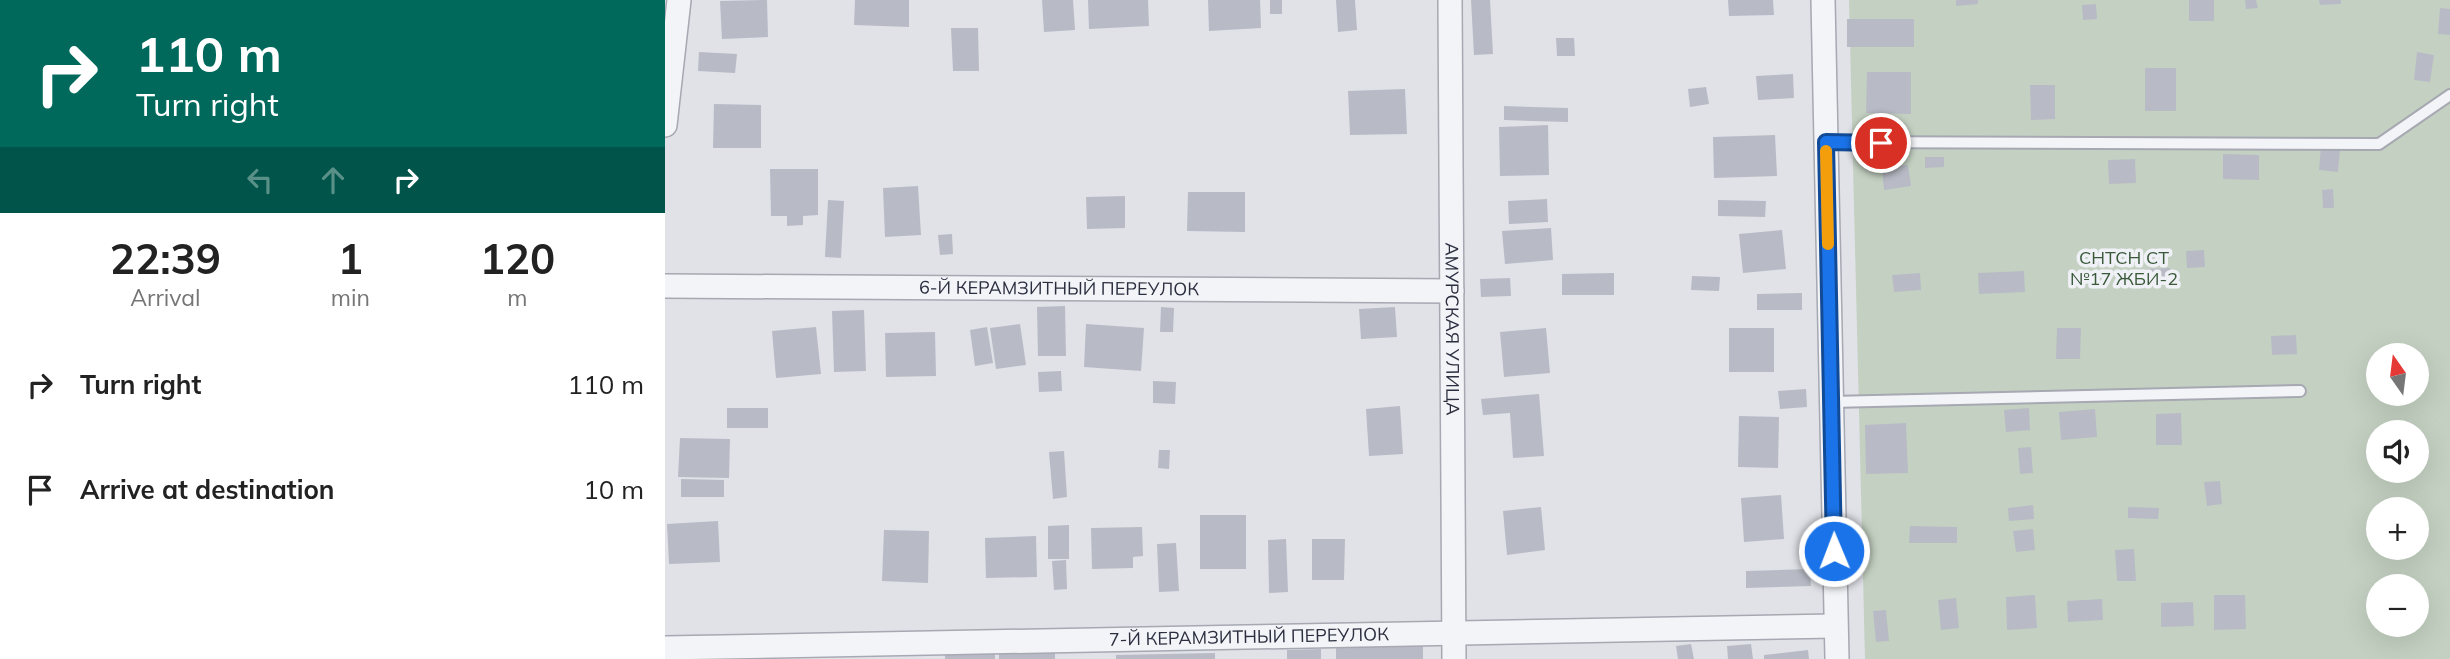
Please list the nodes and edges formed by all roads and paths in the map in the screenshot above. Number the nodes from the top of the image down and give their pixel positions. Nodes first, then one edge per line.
1 (679, 0) edge
2 (1450, 0) edge
3 (1823, 0) edge
4 (2450, 95) edge
5 (665, 125) edge
6 (1826, 142) junction
7 (665, 286) edge
8 (1451, 291) junction
9 (2300, 391) dead end
10 (1831, 402) junction
11 (1835, 626) junction
12 (1453, 633) junction
13 (665, 648) edge
14 (1088, 650) edge
15 (1454, 659) edge
16 (1837, 659) edge

1 - 5 street
2 - 8 street, АМУРСКАЯ УЛИЦА
3 - 6 street
4 - 6 lane
6 - 10 street
7 - 8 street, 6-Й КЕРАМЗИТНЫЙ ПЕРЕУЛОК
8 - 12 street, АМУРСКАЯ УЛИЦА
9 - 10 lane
10 - 11 street
11 - 12 street, 7-Й КЕРАМЗИТНЫЙ ПЕРЕУЛОК
11 - 16 street
12 - 14 street, 7-Й КЕРАМЗИТНЫЙ ПЕРЕУЛОК
12 - 15 street, АМУРСКАЯ УЛИЦА
13 - 14 street, 7-Й КЕРАМЗИТНЫЙ ПЕРЕУЛОК

